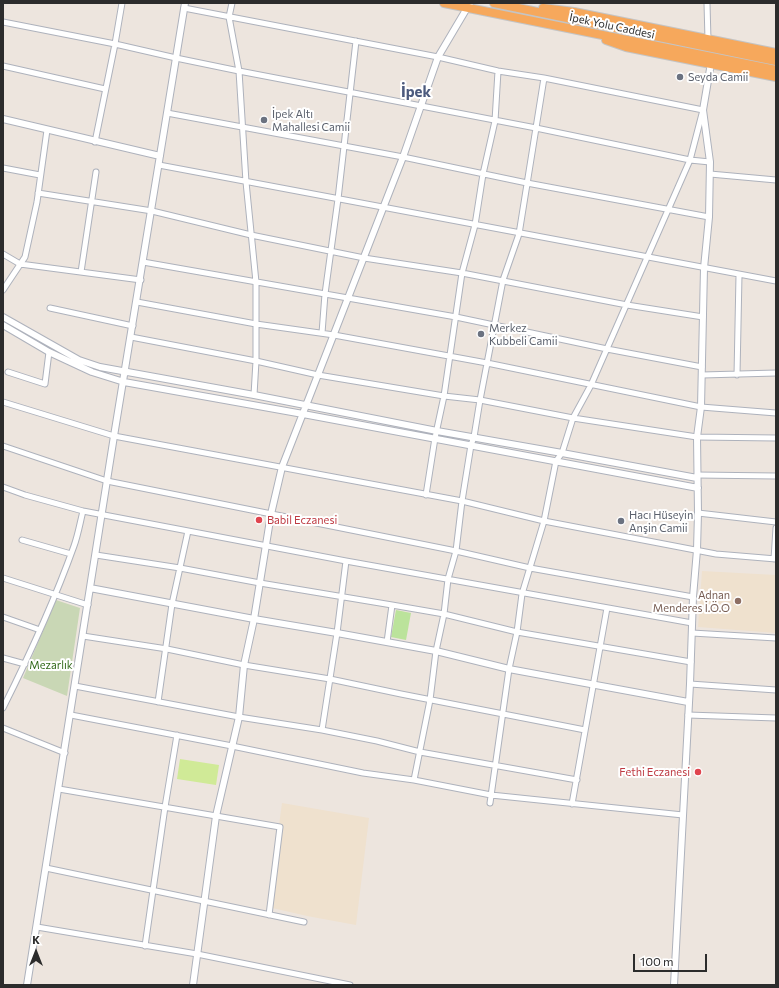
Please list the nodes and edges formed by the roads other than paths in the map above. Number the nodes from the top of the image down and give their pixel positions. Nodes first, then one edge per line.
1 (122, 3) edge
2 (232, 3) edge
3 (444, 3) edge
4 (498, 3) edge
5 (706, 3) edge
6 (469, 5) edge
7 (185, 6) edge
8 (229, 17) junction
9 (3, 22) edge
10 (573, 29) junction
11 (708, 40) junction
12 (356, 41) junction
13 (115, 44) junction
14 (776, 53) edge
15 (438, 57) junction
16 (176, 58) junction
17 (776, 61) edge
18 (711, 64) junction
19 (3, 66) edge
20 (776, 70) edge
21 (239, 71) junction
22 (498, 71) junction
23 (776, 77) edge
24 (544, 78) junction
25 (105, 89) junction
26 (350, 92) junction
27 (421, 106) junction
28 (703, 110) junction
29 (167, 113) junction
30 (3, 119) edge
31 (495, 121) junction
32 (244, 128) junction
33 (536, 128) junction
34 (46, 130) junction
35 (95, 142) junction
36 (344, 146) junction
37 (160, 156) junction
38 (403, 157) junction
39 (690, 160) junction
40 (710, 162) junction
41 (159, 165) junction
42 (3, 168) edge
43 (96, 172) dead end
44 (483, 174) junction
45 (710, 174) junction
46 (40, 175) junction
47 (776, 180) edge
48 (246, 182) junction
49 (527, 183) junction
50 (38, 193) junction
51 (338, 200) junction
52 (91, 201) junction
53 (383, 208) junction
54 (668, 209) junction
55 (152, 210) junction
56 (709, 217) junction
57 (475, 225) junction
58 (519, 234) junction
59 (251, 235) junction
60 (330, 251) junction
61 (3, 254) edge
62 (648, 257) junction
63 (364, 258) junction
64 (143, 262) junction
65 (20, 264) junction
66 (704, 268) junction
67 (81, 272) junction
68 (462, 273) junction
69 (739, 275) junction
70 (140, 280) junction
71 (503, 280) junction
72 (776, 281) edge
73 (256, 282) junction
74 (3, 290) edge
75 (325, 294) junction
76 (348, 298) junction
77 (137, 302) junction
78 (626, 305) junction
79 (50, 308) dead end
80 (3, 317) edge
81 (456, 317) junction
82 (703, 317) junction
83 (256, 324) junction
84 (3, 325) edge
85 (495, 325) junction
86 (133, 326) junction
87 (322, 333) junction
88 (334, 335) junction
89 (131, 337) junction
90 (607, 349) junction
91 (49, 352) junction
92 (450, 357) junction
93 (256, 361) junction
94 (487, 364) junction
95 (702, 367) junction
96 (126, 371) junction
97 (8, 372) dead end
98 (776, 373) edge
99 (318, 375) junction
100 (702, 375) junction
101 (737, 375) junction
102 (124, 382) junction
103 (591, 385) junction
104 (254, 395) junction
105 (444, 396) junction
106 (480, 400) junction
107 (3, 402) edge
108 (306, 406) junction
109 (701, 407) junction
110 (303, 414) junction
111 (776, 414) edge
112 (573, 418) junction
113 (437, 431) junction
114 (114, 436) junction
115 (474, 437) junction
116 (697, 437) junction
117 (435, 438) junction
118 (776, 438) edge
119 (471, 445) junction
120 (3, 446) edge
121 (562, 453) junction
122 (556, 461) junction
123 (282, 467) junction
124 (776, 476) edge
125 (697, 477) junction
126 (107, 481) junction
127 (3, 487) edge
128 (698, 488) junction
129 (426, 495) junction
130 (462, 501) junction
131 (83, 511) junction
132 (698, 513) junction
133 (102, 514) junction
134 (271, 514) junction
135 (544, 521) junction
136 (776, 522) edge
137 (776, 528) edge
138 (188, 532) junction
139 (22, 540) dead end
140 (266, 546) junction
141 (697, 550) junction
142 (456, 551) junction
143 (71, 554) junction
144 (96, 555) junction
145 (775, 559) edge
146 (346, 561) junction
147 (180, 568) junction
148 (530, 568) junction
149 (3, 578) edge
150 (448, 579) junction
151 (260, 583) junction
152 (90, 588) junction
153 (522, 594) junction
154 (54, 595) junction
155 (342, 596) junction
156 (693, 597) junction
157 (172, 604) junction
158 (392, 605) junction
159 (88, 606) junction
160 (607, 608) junction
161 (444, 614) junction
162 (3, 617) edge
163 (254, 619) junction
164 (692, 623) junction
165 (40, 630) junction
166 (517, 632) junction
167 (337, 633) junction
168 (692, 633) junction
169 (84, 636) junction
170 (776, 638) edge
171 (387, 642) junction
172 (601, 646) junction
173 (167, 649) junction
174 (436, 651) junction
175 (3, 658) edge
176 (691, 662) junction
177 (25, 664) junction
178 (244, 665) junction
179 (509, 670) junction
180 (330, 679) junction
181 (690, 684) junction
182 (593, 685) junction
183 (75, 686) junction
184 (776, 690) edge
185 (430, 700) junction
186 (158, 702) junction
187 (688, 702) junction
188 (3, 708) edge
189 (503, 713) junction
190 (71, 715) junction
191 (688, 715) junction
192 (239, 717) junction
193 (776, 718) edge
194 (3, 728) edge
195 (322, 730) junction
196 (585, 730) junction
197 (177, 735) junction
198 (232, 746) junction
199 (420, 752) junction
200 (65, 753) junction
201 (496, 766) junction
202 (414, 780) junction
203 (576, 780) junction
204 (59, 789) junction
205 (491, 795) junction
206 (490, 802) dead end
207 (572, 804) junction
208 (165, 807) junction
209 (683, 815) junction
210 (216, 816) junction
211 (46, 868) junction
212 (153, 891) junction
213 (205, 902) junction
214 (269, 914) junction
215 (304, 922) dead end
216 (37, 927) junction
217 (146, 946) junction
218 (197, 954) junction
219 (27, 985) edge
220 (193, 985) edge
221 (350, 985) edge
222 (674, 985) edge

1 - 13 street
2 - 8 street
3 - 6 highway, İpek Yolu Caddesi
4 - 11 highway
4 - 17 highway, İpek Yolu Caddesi
5 - 11 street
6 - 10 highway, İpek Yolu Caddesi
6 - 15 street
7 - 8 street
7 - 16 street
8 - 12 street
8 - 21 street
9 - 13 street
10 - 18 highway
10 - 20 highway, İpek Yolu Caddesi
11 - 14 highway
12 - 15 street
12 - 26 street
13 - 16 street
13 - 25 street
15 - 22 street
15 - 27 street
16 - 21 street
16 - 29 street
18 - 23 highway
18 - 28 street
19 - 25 street
21 - 26 street
21 - 32 street
22 - 24 street
22 - 31 street
24 - 28 street
24 - 33 street
25 - 35 street
26 - 27 street
26 - 36 street
27 - 31 street
27 - 38 street
28 - 39 street
28 - 40 street
29 - 32 street
29 - 37 street
30 - 34 street
31 - 33 street
31 - 44 street
32 - 36 street
32 - 48 street
33 - 39 street
33 - 49 street
34 - 35 street
34 - 46 street
35 - 37 street
36 - 38 street
36 - 51 street
37 - 41 street
38 - 44 street
38 - 53 street
39 - 40 street
39 - 54 street
40 - 45 street
41 - 48 street
41 - 55 street
42 - 46 street
43 - 52 street
44 - 49 street
44 - 57 street
45 - 47 street
45 - 56 street
46 - 50 street
48 - 51 street
48 - 59 street
49 - 54 street
49 - 58 street
50 - 52 street
50 - 65 street
51 - 53 street
51 - 60 street
52 - 55 street
52 - 67 street
53 - 57 street
53 - 63 street
54 - 56 street
54 - 62 street
55 - 59 street
55 - 64 street
56 - 66 street
57 - 58 street
57 - 68 street
58 - 62 street
58 - 71 street
59 - 60 street
59 - 73 street
60 - 63 street
60 - 75 street
61 - 65 street
62 - 66 street
62 - 78 street
63 - 68 street
63 - 76 street
64 - 70 street
64 - 73 street
65 - 67 street
65 - 74 street
66 - 69 street
66 - 82 street
67 - 70 street
68 - 71 street
68 - 81 street
69 - 72 street
69 - 101 street
70 - 77 street
71 - 78 street
71 - 85 street
73 - 75 street
73 - 83 street
75 - 76 street
75 - 87 street
76 - 81 street
76 - 88 street
77 - 83 street
77 - 86 street
78 - 82 street
78 - 90 street
79 - 86 street
80 - 96 street
81 - 85 street
81 - 92 street
82 - 95 street
83 - 87 street
83 - 93 street
84 - 91 street
85 - 90 street
85 - 94 street
86 - 89 street
87 - 88 street
88 - 92 street
88 - 99 street
89 - 93 street
89 - 96 street
90 - 95 street
90 - 103 street
91 - 97 street
91 - 102 street
92 - 94 street
92 - 105 street
93 - 99 street
93 - 104 street
94 - 103 street
94 - 106 street
95 - 100 street
96 - 102 street
96 - 104 street
98 - 101 street
99 - 105 street
99 - 108 street
100 - 101 street
100 - 109 street
102 - 110 street
102 - 114 street
103 - 109 street
103 - 112 street
104 - 108 street
105 - 106 street
105 - 113 street
106 - 112 street
106 - 115 street
107 - 114 street
108 - 110 street
108 - 113 street
109 - 111 street
109 - 116 street
110 - 117 street
110 - 123 street
112 - 116 street
112 - 121 street
113 - 115 street
113 - 117 street
114 - 123 street
114 - 126 street
115 - 119 street
115 - 121 street
116 - 118 street
116 - 125 street
117 - 119 street
117 - 129 street
119 - 122 street
119 - 130 street
120 - 126 street
121 - 122 street
121 - 125 street
122 - 128 street
122 - 135 street
123 - 129 street
123 - 134 street
124 - 125 street
125 - 128 street
126 - 133 street
126 - 134 street
127 - 131 street
128 - 132 street
129 - 130 street
130 - 135 street
130 - 142 street
131 - 133 street
131 - 143 street
132 - 136 street
132 - 141 street
133 - 138 street
133 - 144 street
134 - 140 street
134 - 142 street
135 - 141 street
135 - 148 street
137 - 145 street
138 - 140 street
138 - 147 street
139 - 143 street
140 - 146 street
140 - 151 street
141 - 145 street
141 - 156 street
142 - 148 street
142 - 150 street
143 - 154 street
144 - 147 street
144 - 152 street
146 - 150 street
146 - 155 street
147 - 151 street
147 - 157 street
148 - 153 street
148 - 156 street
149 - 154 street
150 - 153 street
150 - 161 street
151 - 155 street
151 - 163 street
152 - 157 street
152 - 159 street
153 - 160 street
153 - 166 street
154 - 159 street
154 - 165 street
155 - 158 street
155 - 167 street
156 - 164 street
157 - 163 street
157 - 173 street
158 - 161 street
158 - 171 street
159 - 169 street
160 - 164 street
160 - 172 street
161 - 166 street
161 - 174 street
162 - 165 street
163 - 167 street
163 - 178 street
164 - 168 street
165 - 177 street
166 - 172 street
166 - 179 street
167 - 171 street
167 - 180 street
168 - 170 street
168 - 176 street
169 - 173 street
169 - 183 street
171 - 174 street
172 - 176 street
172 - 182 street
173 - 178 street
173 - 186 street
174 - 179 street
174 - 185 street
175 - 177 street
176 - 181 street
177 - 188 street
178 - 180 street
178 - 192 street
179 - 182 street
179 - 189 street
180 - 185 street
180 - 195 street
181 - 184 street
181 - 187 street
182 - 187 street
182 - 196 street
183 - 186 street
183 - 190 street
185 - 189 street
185 - 199 street
186 - 192 street
187 - 191 street
189 - 196 street
189 - 201 street
190 - 197 street
190 - 200 street
191 - 193 street
191 - 209 street
192 - 195 street
192 - 198 street
194 - 200 street
195 - 199 street
196 - 203 street
197 - 198 street
197 - 208 street
198 - 202 street
198 - 210 street
199 - 201 street
199 - 202 street
200 - 204 street
201 - 203 street
201 - 205 street
202 - 205 street
203 - 207 street
204 - 208 street
204 - 211 street
205 - 206 street
205 - 207 street
207 - 209 street
208 - 210 street
208 - 212 street
209 - 222 street
210 - 213 street
210 - 214 street
211 - 212 street
211 - 216 street
212 - 213 street
212 - 217 street
213 - 214 street
213 - 218 street
214 - 215 street
216 - 217 street
216 - 219 street
217 - 218 street
218 - 220 street
218 - 221 street

